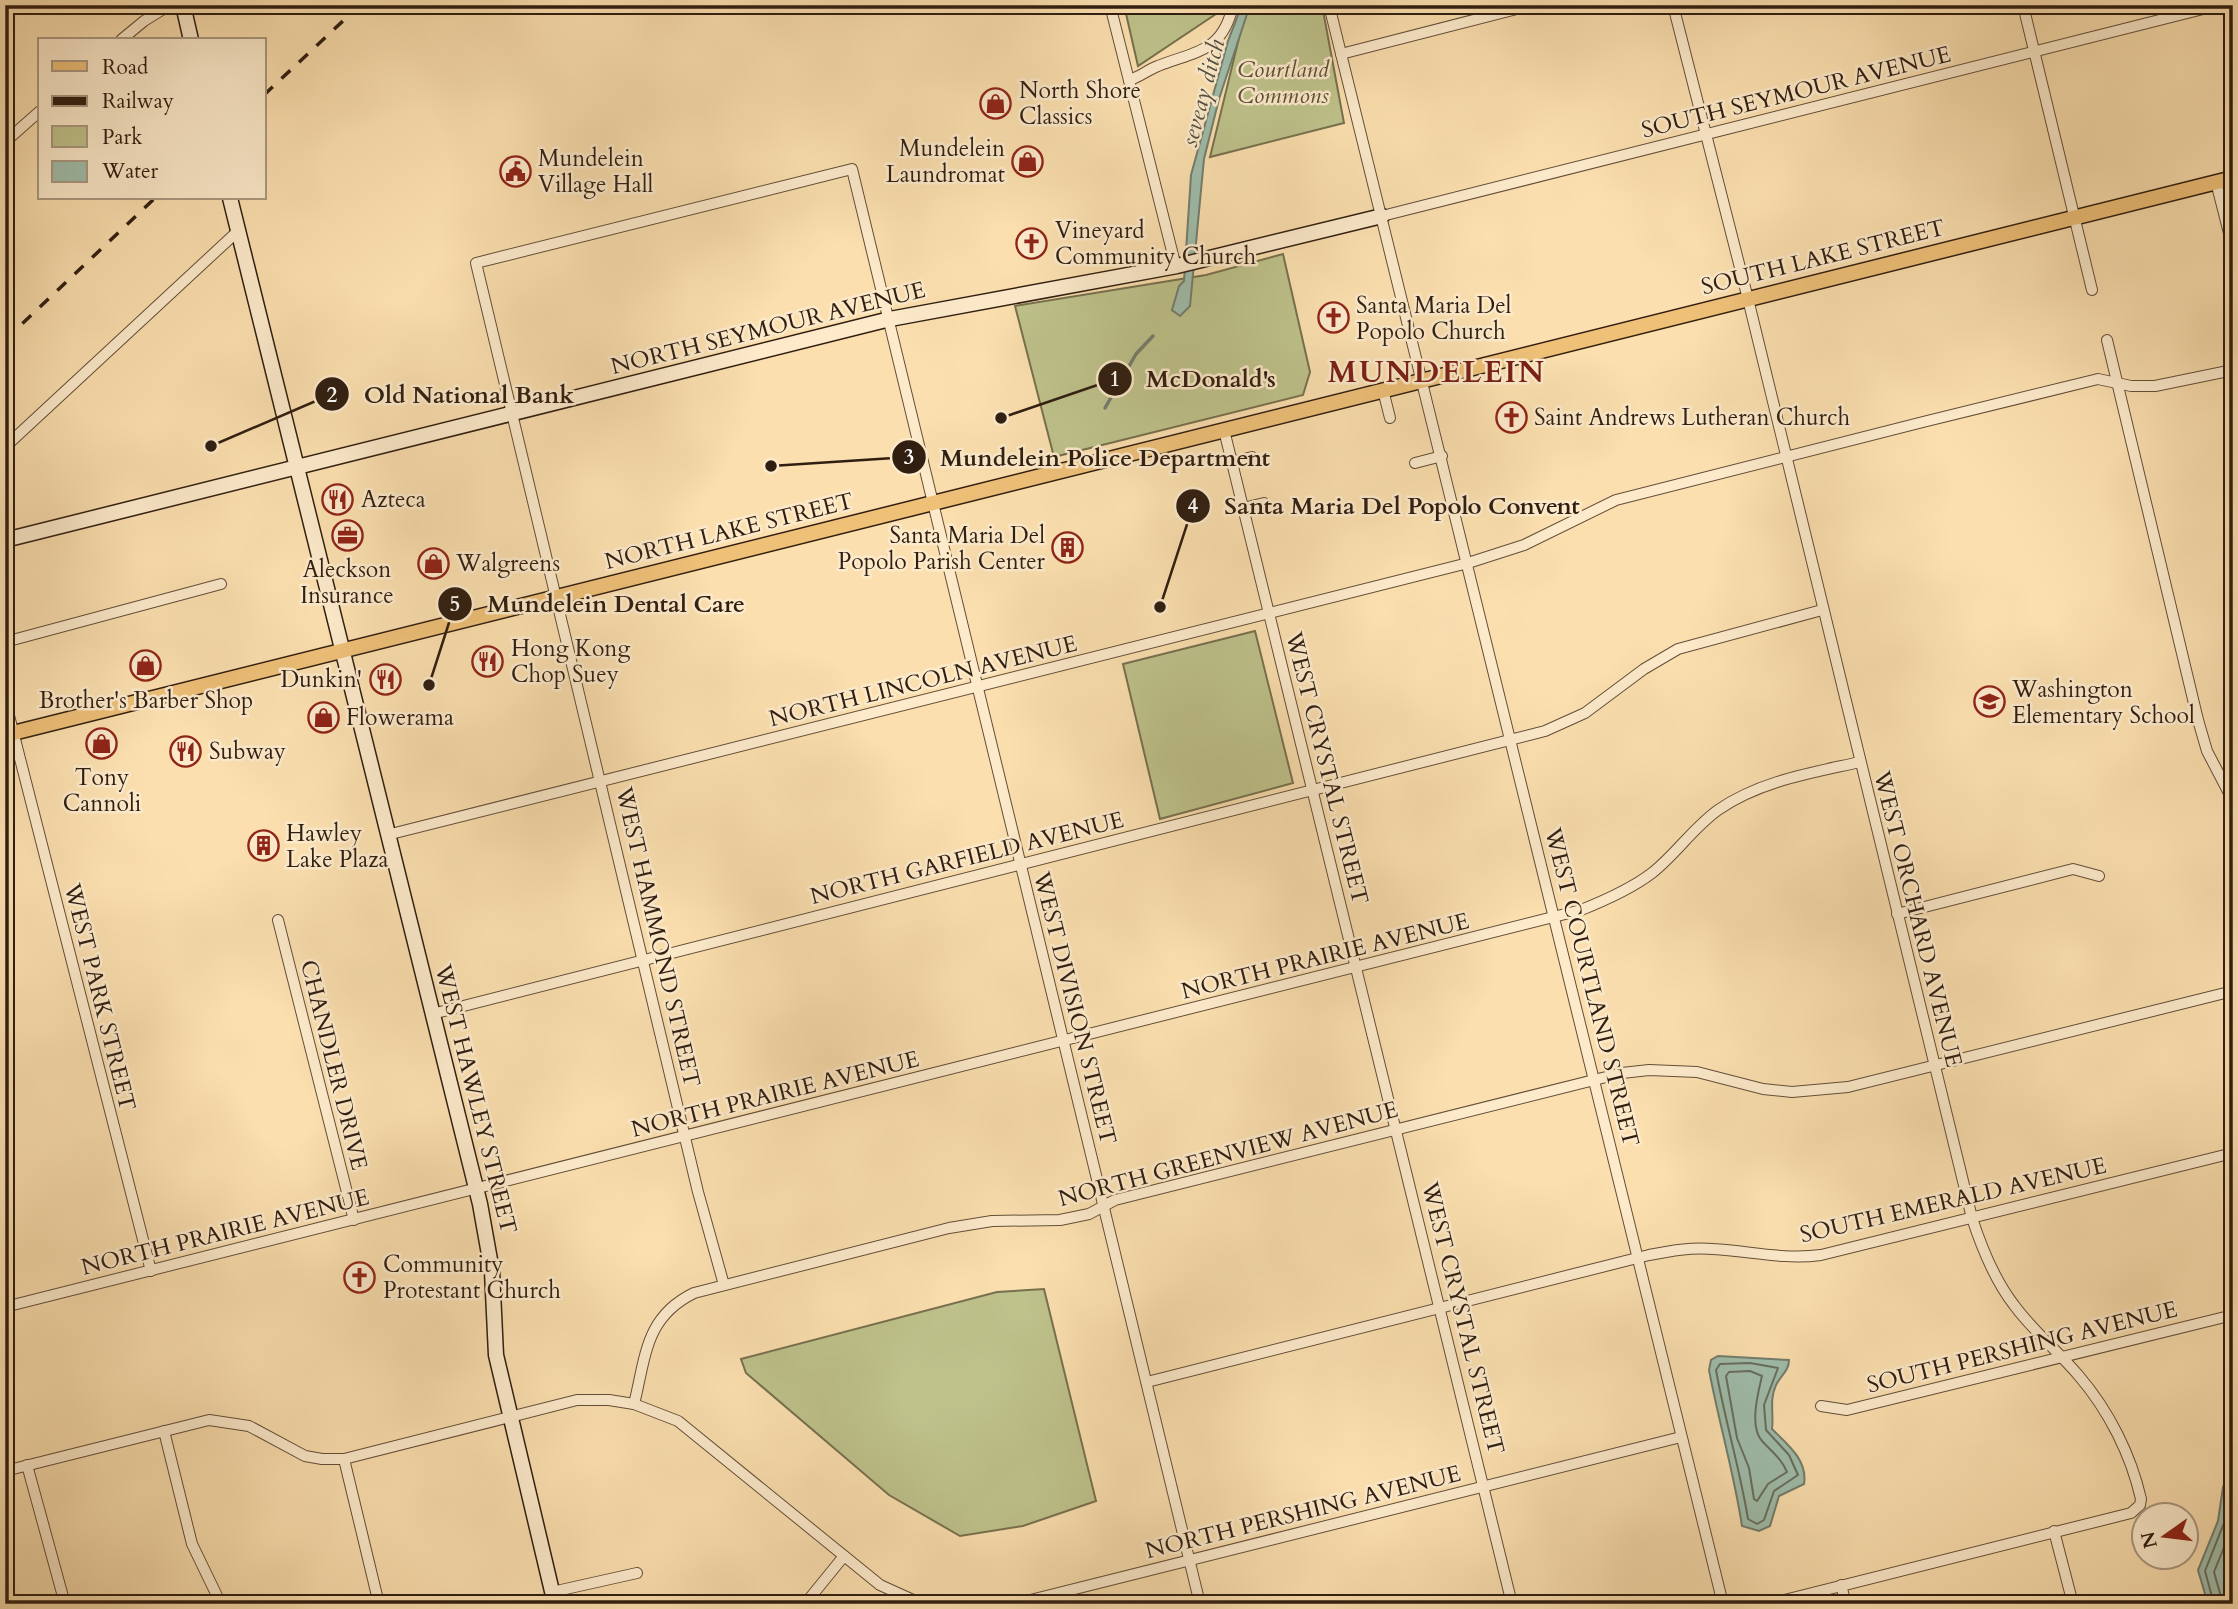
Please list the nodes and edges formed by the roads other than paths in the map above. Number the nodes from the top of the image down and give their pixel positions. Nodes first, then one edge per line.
1 (170, 5) edge
2 (183, 5) edge
3 (1110, 5) edge
4 (1233, 5) edge
5 (1329, 5) edge
6 (1532, 5) edge
7 (1673, 5) edge
8 (2023, 5) edge
9 (2219, 5) edge
10 (2190, 9) edge
11 (123, 38) edge
12 (191, 38) edge
13 (2034, 52) junction
14 (1341, 54) junction
15 (1129, 80) junction
16 (38, 113) edge
17 (1705, 135) junction
18 (5, 142) edge
19 (2233, 178) edge
20 (2216, 182) junction
21 (230, 200) edge
22 (1382, 216) junction
23 (2076, 218) junction
24 (238, 231) junction
25 (2233, 249) edge
26 (476, 264) joint
27 (1177, 267) junction
28 (2092, 290) dead end
29 (1748, 299) junction
30 (890, 319) junction
31 (2107, 340) dead end
32 (2233, 370) edge
33 (1424, 380) junction
34 (2115, 382) junction
35 (1383, 390) junction
36 (513, 414) junction
37 (1390, 418) dead end
38 (1224, 430) junction
39 (5, 447) edge
40 (1442, 456) junction
41 (1252, 457) dead end
42 (1785, 457) junction
43 (1232, 462) junction
44 (1415, 463) dead end
45 (296, 468) junction
46 (935, 503) junction
47 (1264, 503) dead end
48 (1243, 508) junction
49 (5, 540) edge
50 (1468, 563) junction
51 (222, 584) dead end
52 (557, 598) junction
53 (1822, 610) junction
54 (1269, 615) junction
55 (5, 642) edge
56 (340, 650) junction
57 (978, 687) junction
58 (5, 700) edge
59 (9, 734) edge
60 (1511, 740) junction
61 (1860, 762) junction
62 (602, 781) junction
63 (1314, 790) junction
64 (2233, 801) edge
65 (387, 835) junction
66 (1020, 864) junction
67 (2099, 876) dead end
68 (1897, 914) junction
69 (1554, 917) junction
70 (278, 920) dead end
71 (644, 958) junction
72 (1357, 968) junction
73 (2233, 991) edge
74 (432, 1014) junction
75 (1063, 1042) junction
76 (1934, 1066) junction
77 (1594, 1079) junction
78 (1397, 1129) junction
79 (685, 1137) junction
80 (2233, 1153) edge
81 (476, 1189) junction
82 (1103, 1207) junction
83 (1972, 1218) junction
84 (354, 1220) junction
85 (1639, 1258) junction
86 (150, 1271) junction
87 (724, 1285) junction
88 (5, 1307) edge
89 (1440, 1308) junction
90 (2233, 1315) edge
91 (2061, 1357) junction
92 (1147, 1382) junction
93 (634, 1404) junction
94 (1821, 1406) dead end
95 (509, 1416) junction
96 (163, 1431) junction
97 (1681, 1437) junction
98 (344, 1458) junction
99 (27, 1465) junction
100 (5, 1471) edge
101 (1484, 1486) junction
102 (2054, 1531) junction
103 (844, 1556) junction
104 (1189, 1560) junction
105 (637, 1573) dead end
106 (1841, 1586) junction
107 (553, 1598) edge
108 (65, 1604) edge
109 (221, 1604) edge
110 (379, 1604) edge
111 (805, 1604) edge
112 (922, 1604) edge
113 (1015, 1604) edge
114 (1200, 1604) edge
115 (1512, 1604) edge
116 (1723, 1604) edge
117 (1769, 1604) edge
118 (1846, 1604) edge
119 (2073, 1604) edge

1 - 11 street
2 - 12 street
3 - 15 street
4 - 15 street
5 - 14 street, WEST COURTLAND STREET
6 - 14 street
7 - 17 street, WEST ORCHARD AVENUE
8 - 13 street
9 - 10 street, SOUTH SEYMOUR AVENUE
10 - 13 street, SOUTH SEYMOUR AVENUE
13 - 17 street, SOUTH SEYMOUR AVENUE
13 - 23 street
14 - 22 street, WEST COURTLAND STREET
15 - 27 street
16 - 18 street
17 - 22 street, SOUTH SEYMOUR AVENUE
17 - 29 street, WEST ORCHARD AVENUE
19 - 20 main road, SOUTH LAKE STREET
20 - 23 main road, SOUTH LAKE STREET
20 - 25 street
21 - 24 street, WEST HAWLEY STREET
22 - 27 street, NORTH SEYMOUR AVENUE
22 - 33 street, WEST COURTLAND STREET
23 - 28 street
23 - 29 main road, SOUTH LAKE STREET
24 - 39 street
24 - 45 street, WEST HAWLEY STREET
26 - 30 street, WEST DIVISION STREET
26 - 36 street, WEST HAMMOND STREET
27 - 30 street, NORTH SEYMOUR AVENUE
29 - 33 main road, SOUTH LAKE STREET
29 - 42 street, WEST ORCHARD AVENUE
30 - 36 street, NORTH SEYMOUR AVENUE
30 - 46 street, WEST DIVISION STREET
31 - 34 street
32 - 34 street, NORTH LINCOLN AVENUE
33 - 35 main road, NORTH LAKE STREET
33 - 40 street, WEST COURTLAND STREET
34 - 42 street, NORTH LINCOLN AVENUE
34 - 64 street
35 - 37 street
35 - 38 main road, NORTH LAKE STREET
36 - 45 street, NORTH SEYMOUR AVENUE
36 - 52 street, WEST HAMMOND STREET
38 - 43 street, WEST CRYSTAL STREET
38 - 46 main road, NORTH LAKE STREET
40 - 44 street
40 - 50 street, WEST COURTLAND STREET
41 - 43 street
42 - 50 street, NORTH LINCOLN AVENUE
42 - 53 street, WEST ORCHARD AVENUE
43 - 48 street, WEST CRYSTAL STREET
45 - 49 street, NORTH SEYMOUR AVENUE
45 - 56 street, WEST HAWLEY STREET
46 - 52 main road, NORTH LAKE STREET
46 - 57 street, WEST DIVISION STREET
47 - 48 street
48 - 54 street, WEST CRYSTAL STREET
50 - 54 street, NORTH LINCOLN AVENUE
50 - 60 street, WEST COURTLAND STREET
51 - 55 street
52 - 56 main road, NORTH LAKE STREET
52 - 62 street, WEST HAMMOND STREET
53 - 60 street, NORTH GARFIELD AVENUE
53 - 61 street, WEST ORCHARD AVENUE
54 - 57 street, NORTH LINCOLN AVENUE
54 - 63 street, WEST CRYSTAL STREET
56 - 59 main road, NORTH LAKE STREET
56 - 65 street, WEST HAWLEY STREET
57 - 62 street, NORTH LINCOLN AVENUE
57 - 66 street, WEST DIVISION STREET
58 - 59 street, WEST PARK STREET
59 - 86 street, WEST PARK STREET
60 - 63 street, NORTH GARFIELD AVENUE
60 - 69 street, WEST COURTLAND STREET
61 - 68 street, WEST ORCHARD AVENUE
61 - 69 street, NORTH PRAIRIE AVENUE
62 - 65 street, NORTH LINCOLN AVENUE
62 - 71 street, WEST HAMMOND STREET
63 - 66 street, NORTH GARFIELD AVENUE
63 - 72 street, WEST CRYSTAL STREET
65 - 74 street, WEST HAWLEY STREET
66 - 71 street, NORTH GARFIELD AVENUE
66 - 75 street, WEST DIVISION STREET
67 - 68 street
68 - 76 street, WEST ORCHARD AVENUE
69 - 72 street, NORTH PRAIRIE AVENUE
69 - 77 street, WEST COURTLAND STREET
70 - 84 street, CHANDLER DRIVE
71 - 74 street, NORTH GARFIELD AVENUE
71 - 79 street, WEST HAMMOND STREET
72 - 75 street, NORTH PRAIRIE AVENUE
72 - 78 street, WEST CRYSTAL STREET
73 - 76 street, NORTH GREENVIEW AVENUE
74 - 81 street, WEST HAWLEY STREET
75 - 79 street, NORTH PRAIRIE AVENUE
75 - 82 street, WEST DIVISION STREET
76 - 77 street, NORTH GREENVIEW AVENUE
76 - 83 street, WEST ORCHARD AVENUE
77 - 78 street, NORTH GREENVIEW AVENUE
77 - 85 street, WEST COURTLAND STREET
78 - 82 street, NORTH GREENVIEW AVENUE
78 - 89 street, WEST CRYSTAL STREET
79 - 81 street, NORTH PRAIRIE AVENUE
79 - 87 street, WEST HAMMOND STREET
80 - 83 street, SOUTH EMERALD AVENUE
81 - 84 street, NORTH PRAIRIE AVENUE
81 - 95 street, WEST HAWLEY STREET
82 - 87 street, NORTH GREENVIEW AVENUE
82 - 92 street, WEST DIVISION STREET
83 - 85 street, SOUTH EMERALD AVENUE
83 - 91 street, WEST ORCHARD AVENUE
84 - 86 street, NORTH PRAIRIE AVENUE
85 - 89 street, SOUTH EMERALD AVENUE
85 - 97 street, WEST COURTLAND STREET
86 - 88 street, NORTH PRAIRIE AVENUE
87 - 93 street, NORTH GREENVIEW AVENUE
89 - 92 street, SOUTH EMERALD AVENUE
89 - 101 street, WEST CRYSTAL STREET
90 - 91 street, SOUTH PERSHING AVENUE
91 - 94 street, SOUTH PERSHING AVENUE
91 - 102 street, WEST ORCHARD AVENUE
92 - 104 street, WEST DIVISION STREET
93 - 95 street
93 - 103 street
95 - 98 street
95 - 107 street, WEST HAWLEY STREET
96 - 98 street
96 - 99 street
96 - 109 street
97 - 101 street, NORTH PERSHING AVENUE
97 - 116 street, WEST COURTLAND STREET
98 - 110 street
99 - 100 street
99 - 108 street
101 - 104 street, NORTH PERSHING AVENUE
101 - 115 street, WEST CRYSTAL STREET
102 - 106 street
102 - 119 street
103 - 111 street
103 - 112 street
104 - 113 street, NORTH PERSHING AVENUE
104 - 114 street, WEST DIVISION STREET
105 - 107 street
106 - 117 street
106 - 118 street

